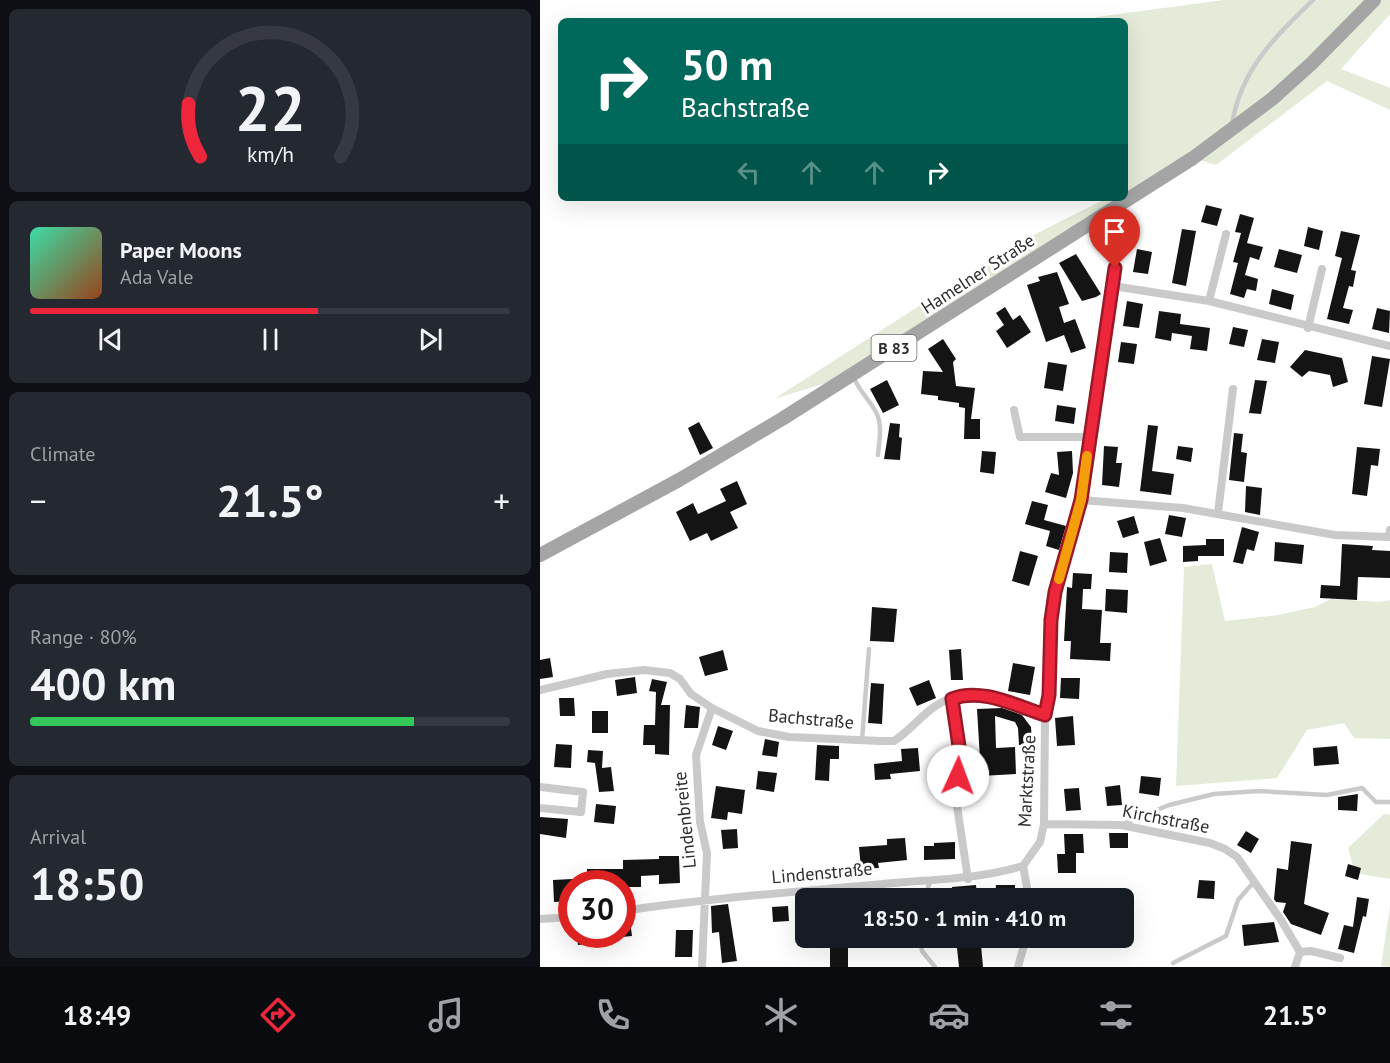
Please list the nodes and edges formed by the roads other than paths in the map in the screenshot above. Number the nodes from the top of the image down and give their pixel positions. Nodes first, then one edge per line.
1 (1313, 0) edge
2 (1374, 0) edge
3 (1230, 132) junction
4 (1128, 198) edge
5 (1124, 201) edge
6 (1107, 212) junction
7 (1226, 234) dead end
8 (1322, 269) dead end
9 (1113, 286) junction
10 (1209, 301) junction
11 (1308, 327) junction
12 (1390, 346) edge
13 (852, 375) junction
14 (1233, 389) dead end
15 (1014, 410) dead end
16 (1090, 437) junction
17 (878, 455) dead end
18 (1081, 500) junction
19 (1218, 513) junction
20 (1390, 535) edge
21 (540, 555) edge
22 (869, 649) dead end
23 (540, 690) edge
24 (952, 699) junction
25 (712, 708) junction
26 (1045, 715) junction
27 (862, 740) junction
28 (540, 787) edge
29 (1390, 802) edge
30 (540, 808) edge
31 (1044, 824) junction
32 (1121, 825) junction
33 (1023, 866) junction
34 (968, 879) junction
35 (930, 881) junction
36 (1253, 883) junction
37 (928, 888) edge
38 (1027, 888) edge
39 (703, 900) junction
40 (636, 909) edge
41 (558, 918) edge
42 (540, 919) edge
43 (922, 948) edge
44 (1023, 948) edge
45 (1300, 952) junction
46 (1340, 958) dead end
47 (1173, 963) dead end
48 (702, 967) edge
49 (935, 967) edge
50 (1018, 967) edge
51 (1294, 967) edge

1 - 3 lane
2 - 3 main road, Hamelner Straße / B 83
3 - 4 main road, Hamelner Straße / B 83
5 - 6 main road, Hamelner Straße / B 83
6 - 9 street, Marktstraße
6 - 13 main road, Hamelner Straße / B 83
7 - 10 street
8 - 11 street
9 - 10 street
9 - 16 street, Marktstraße
10 - 11 street
11 - 12 street
13 - 17 lane
13 - 21 main road, Hamelner Straße / B 83
14 - 19 street
15 - 16 street
16 - 18 street, Marktstraße
18 - 19 street
18 - 26 street, Marktstraße
19 - 20 street
22 - 27 lane
23 - 25 street, Bachstraße
24 - 26 street, Bachstraße
24 - 27 street, Bachstraße
24 - 34 street
25 - 27 street, Bachstraße
25 - 39 street, Lindenbreite
26 - 31 street, Marktstraße
28 - 30 street
29 - 32 lane
31 - 32 street, Kirchstraße
31 - 33 street, Marktstraße
32 - 36 street, Kirchstraße
33 - 34 street, Lindenstraße
33 - 38 street
34 - 35 street, Lindenstraße
35 - 37 lane
35 - 39 street, Lindenstraße
36 - 45 street, Kirchstraße
36 - 47 lane
39 - 40 street, Lindenstraße
39 - 48 street, Lindenbreite
41 - 42 street
43 - 49 lane
44 - 50 street
45 - 46 street
45 - 51 street

